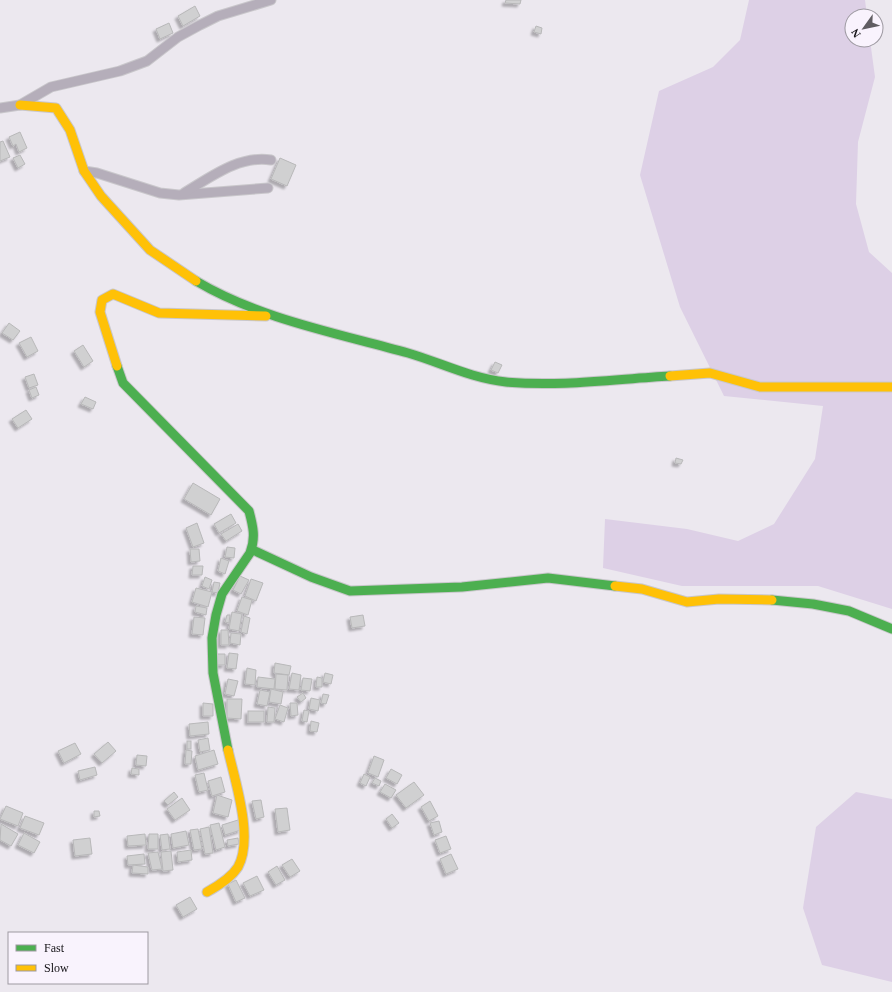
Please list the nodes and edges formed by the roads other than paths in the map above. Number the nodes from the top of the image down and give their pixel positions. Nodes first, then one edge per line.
1 (271, 0) edge
2 (20, 105) junction
3 (0, 108) edge
4 (271, 160) dead end
5 (84, 171) junction
6 (268, 188) dead end
7 (179, 195) junction
8 (276, 316) junction
9 (892, 387) edge
10 (252, 550) junction
11 (892, 629) edge
12 (207, 892) dead end

1 - 2 street
2 - 3 street
2 - 5 street
4 - 7 street
5 - 7 street
5 - 8 street
6 - 7 street
8 - 9 street
8 - 10 street
10 - 11 street
10 - 12 street

